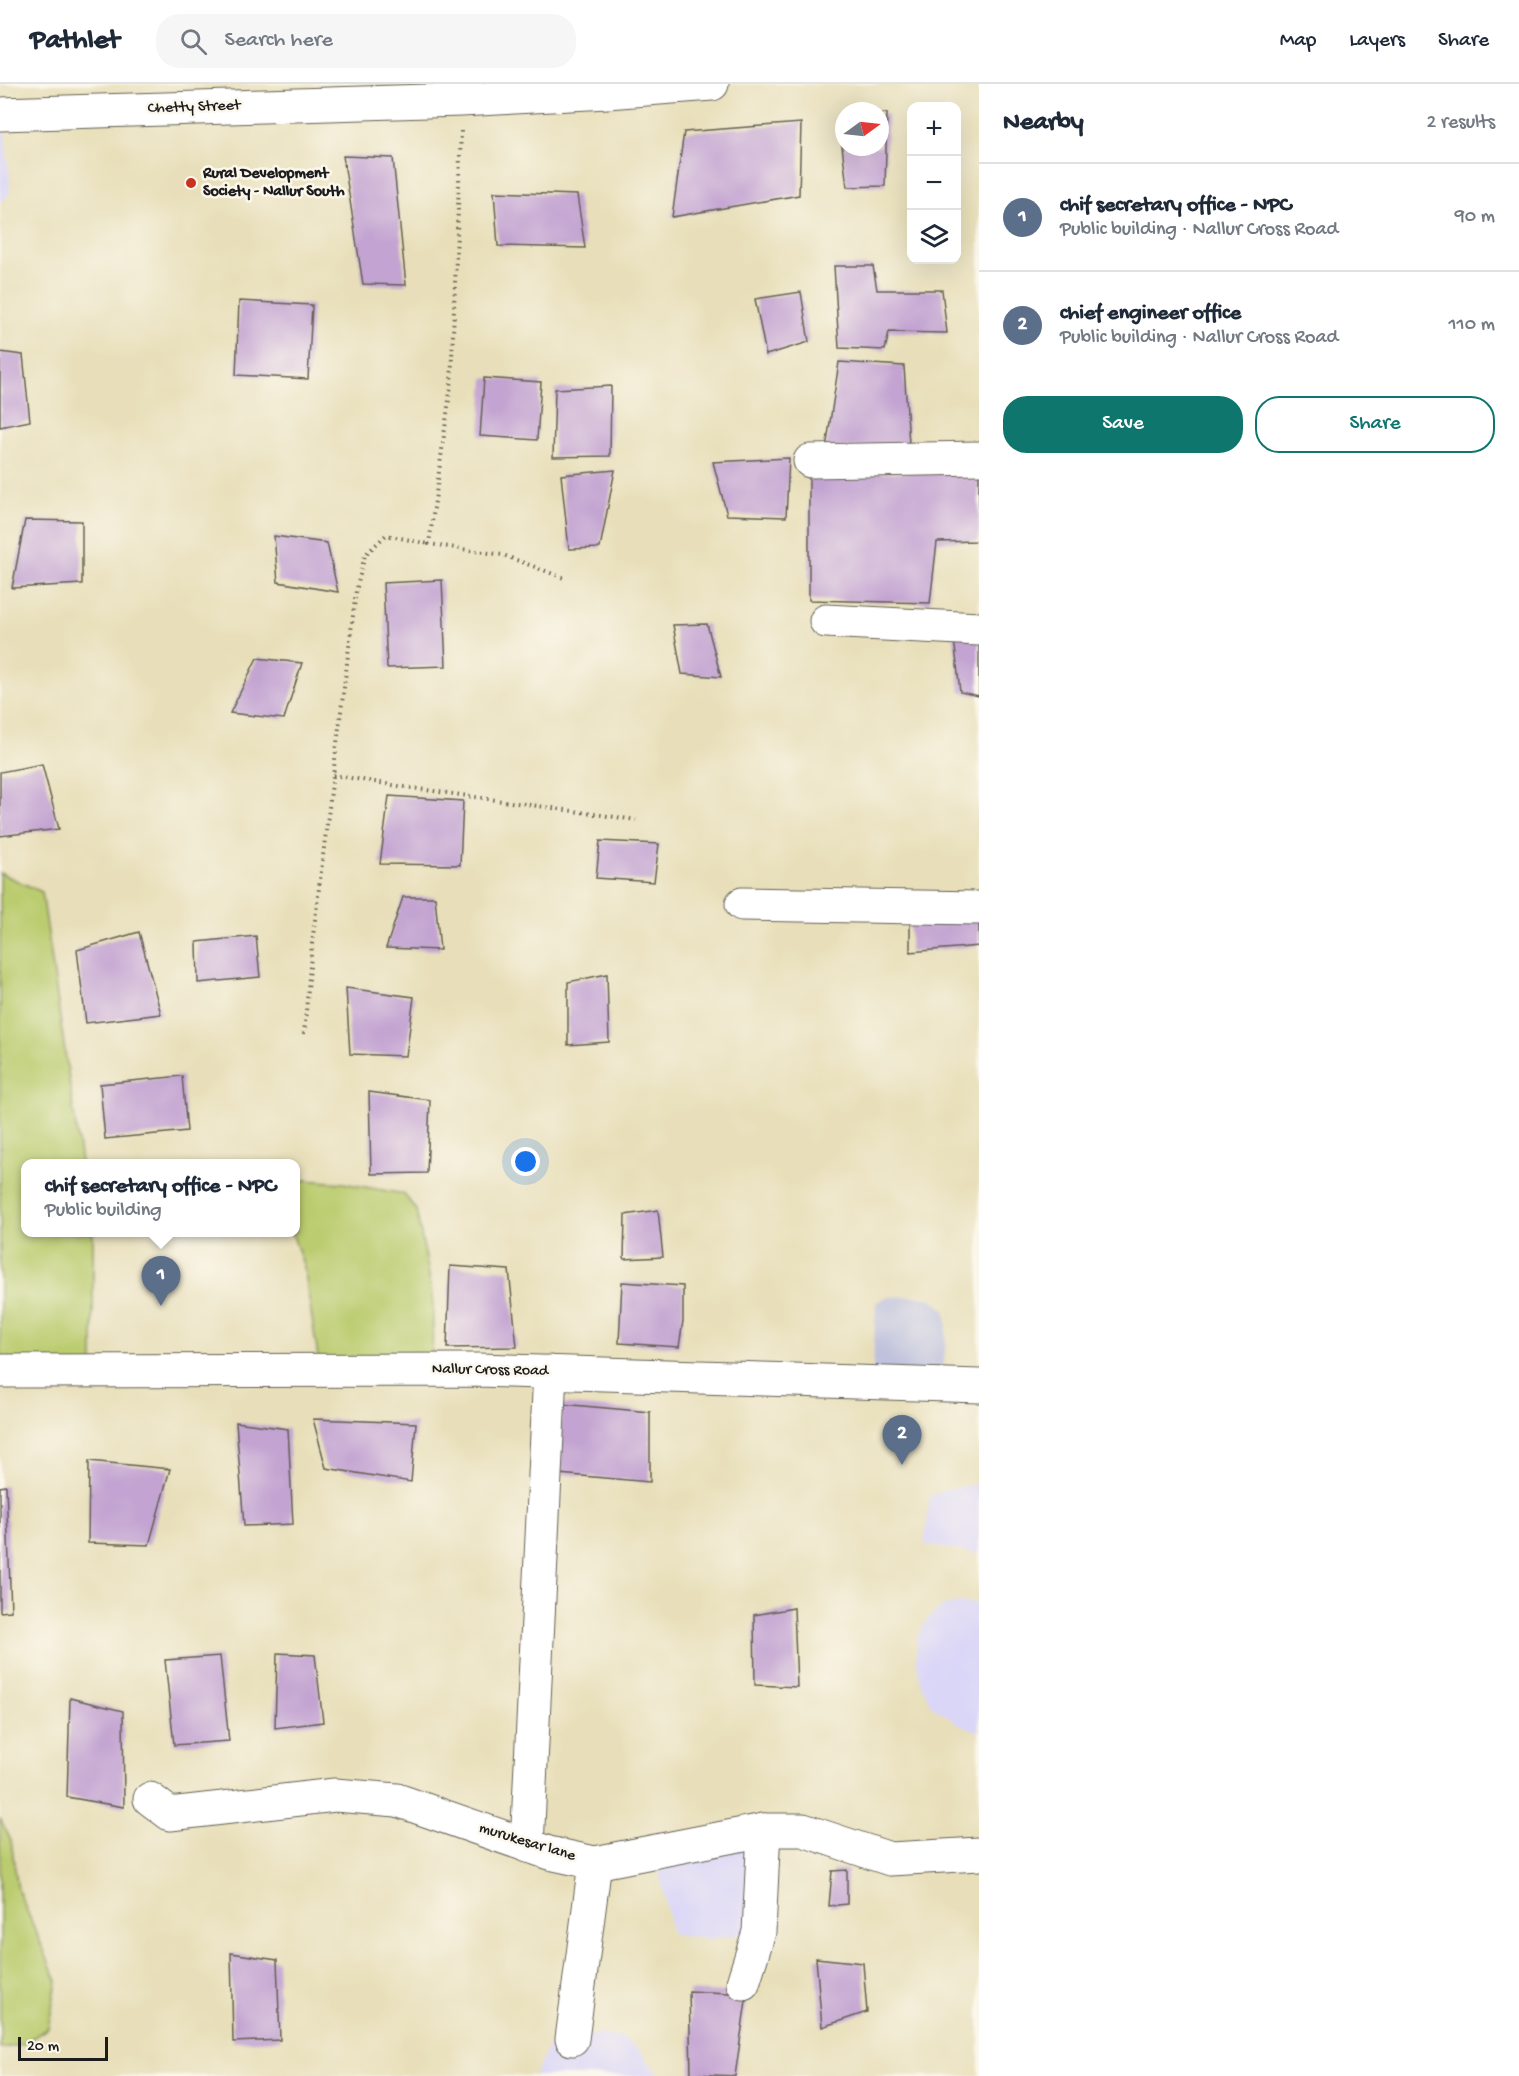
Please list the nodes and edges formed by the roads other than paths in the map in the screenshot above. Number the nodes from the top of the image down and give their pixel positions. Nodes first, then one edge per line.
1 (712, 84) edge
2 (310, 94) edge
3 (0, 114) edge
4 (979, 458) edge
5 (810, 460) dead end
6 (826, 621) dead end
7 (979, 629) edge
8 (742, 904) dead end
9 (979, 908) edge
10 (0, 1371) edge
11 (550, 1372) junction
12 (979, 1386) edge
13 (150, 1799) dead end
14 (764, 1830) junction
15 (527, 1846) junction
16 (979, 1854) edge
17 (595, 1863) junction
18 (743, 1983) dead end
19 (572, 2039) dead end

1 - 2 street, Chetty Street
2 - 3 street, Chetty Street
4 - 5 street
6 - 7 street
8 - 9 street
10 - 11 street, Nallur Cross Road
11 - 12 street, Nallur Cross Road
11 - 15 street
13 - 15 street, murukesar lane
14 - 16 street, murukesar lane
14 - 17 street, murukesar lane
14 - 18 street
15 - 17 street, murukesar lane
17 - 19 street

